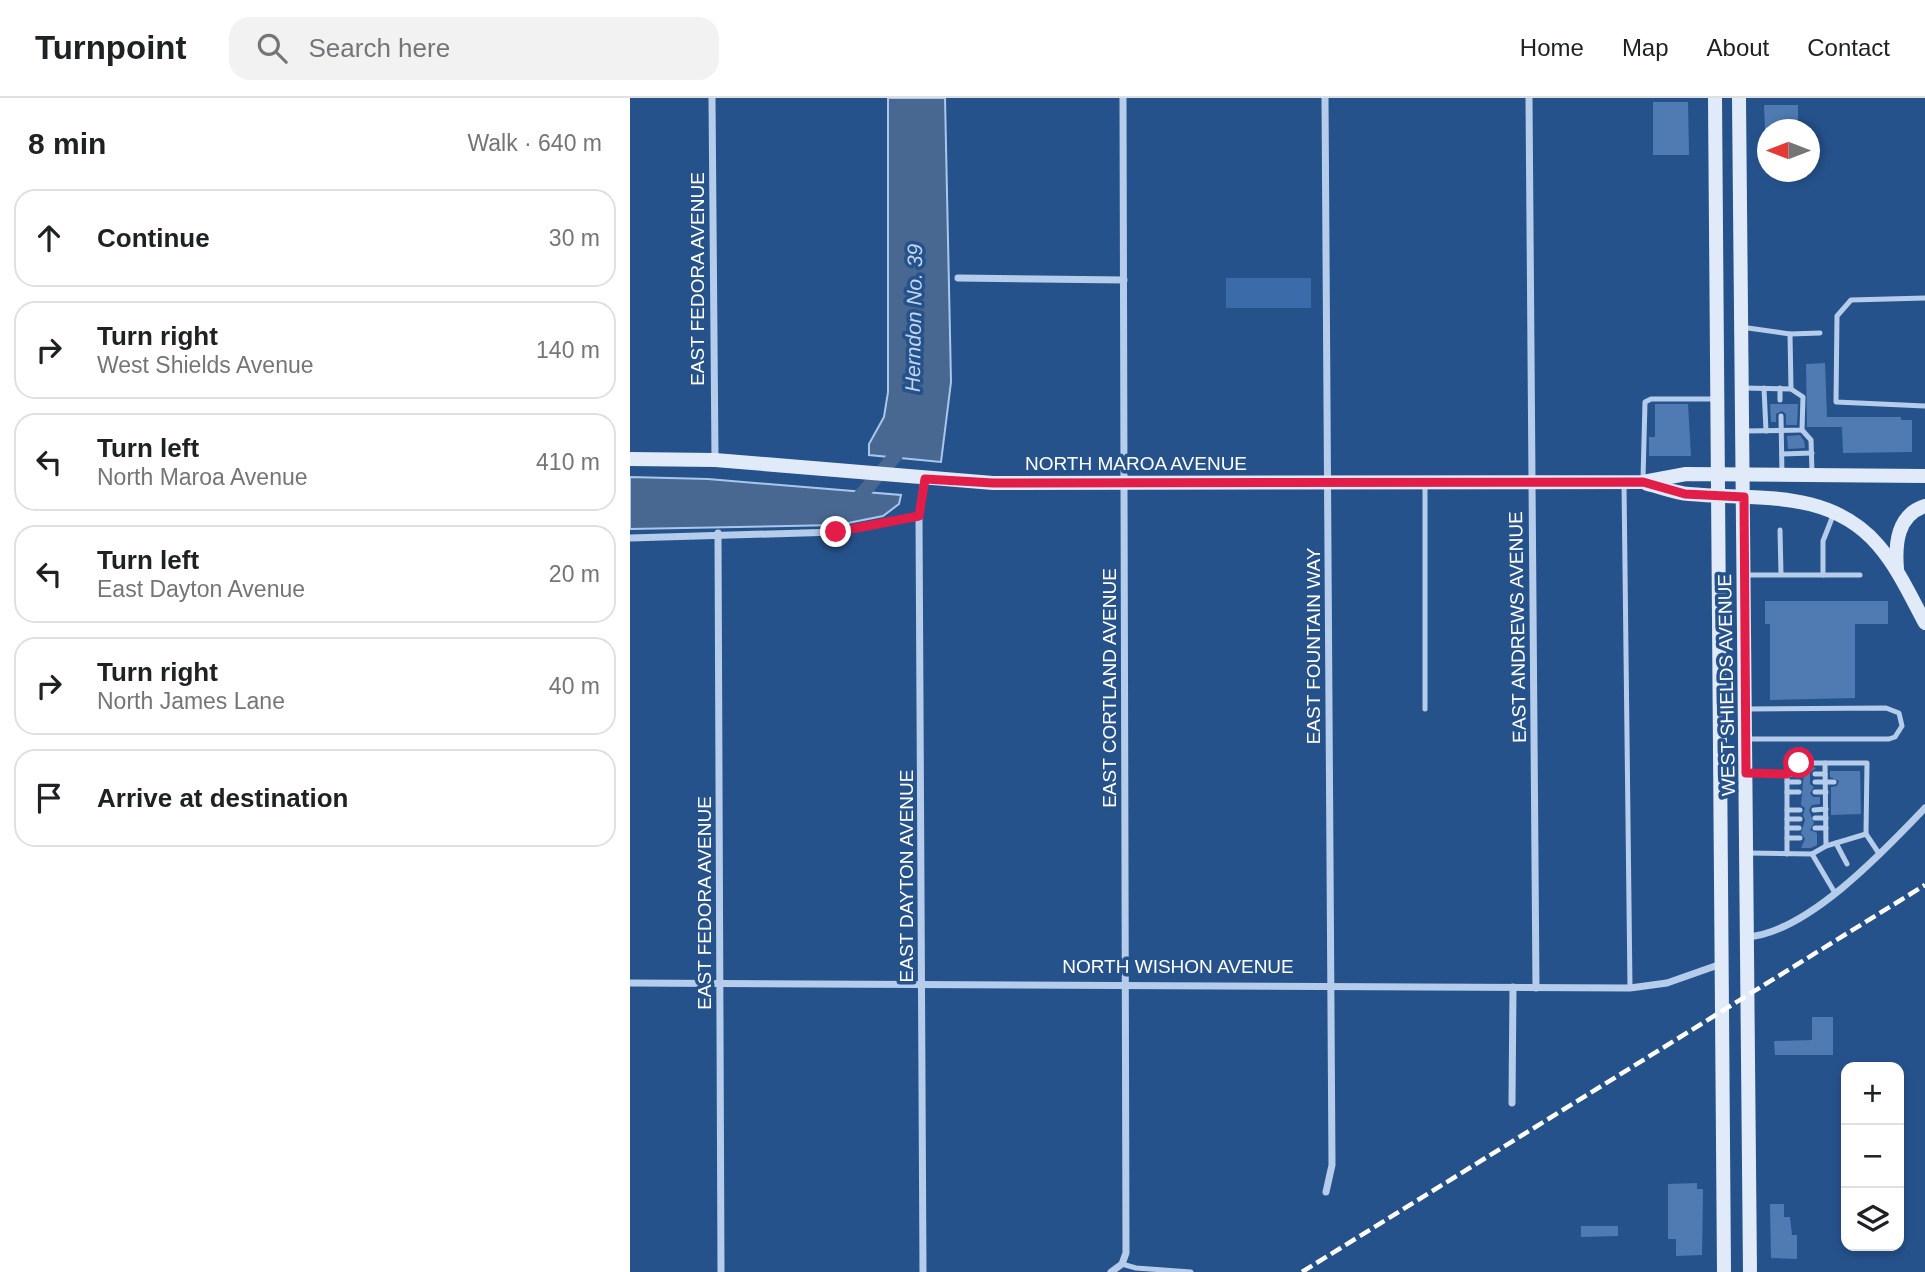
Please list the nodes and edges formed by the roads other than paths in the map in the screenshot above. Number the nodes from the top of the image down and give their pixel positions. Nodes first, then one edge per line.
1 (712, 98) edge
2 (1124, 98) edge
3 (1325, 98) edge
4 (1530, 98) edge
5 (1715, 98) edge
6 (1739, 98) edge
7 (958, 278) dead end
8 (1124, 280) junction
9 (1925, 298) edge
10 (1741, 327) junction
11 (1820, 333) dead end
12 (1790, 334) junction
13 (1742, 388) junction
14 (1764, 388) junction
15 (1780, 388) junction
16 (1791, 389) junction
17 (1717, 399) junction
18 (1780, 400) dead end
19 (1925, 406) edge
20 (1781, 416) dead end
21 (1781, 430) junction
22 (1802, 430) junction
23 (1742, 431) junction
24 (1766, 431) junction
25 (1812, 453) junction
26 (1782, 454) junction
27 (630, 459) edge
28 (715, 460) junction
29 (1718, 474) junction
30 (1743, 474) junction
31 (1782, 475) junction
32 (1812, 475) junction
33 (1925, 476) edge
34 (925, 479) junction
35 (1328, 482) junction
36 (1425, 482) junction
37 (1531, 482) junction
38 (1624, 482) junction
39 (1643, 482) junction
40 (1125, 483) junction
41 (1718, 496) junction
42 (1744, 497) junction
43 (1925, 506) edge
44 (1834, 512) junction
45 (919, 516) junction
46 (1780, 530) dead end
47 (718, 533) junction
48 (630, 538) edge
49 (1897, 572) junction
50 (1744, 575) junction
51 (1781, 575) junction
52 (1823, 575) junction
53 (1860, 575) dead end
54 (1925, 623) edge
55 (1425, 709) dead end
56 (1745, 709) junction
57 (1745, 739) junction
58 (1799, 763) dead end
59 (1814, 763) dead end
60 (1825, 763) junction
61 (1746, 773) junction
62 (1787, 774) junction
63 (1799, 774) dead end
64 (1815, 774) dead end
65 (1825, 774) junction
66 (1787, 782) junction
67 (1799, 782) dead end
68 (1815, 782) dead end
69 (1826, 782) junction
70 (1834, 782) dead end
71 (1859, 782) dead end
72 (1867, 782) junction
73 (1787, 792) junction
74 (1799, 792) dead end
75 (1815, 792) dead end
76 (1826, 792) junction
77 (1859, 800) dead end
78 (1867, 800) junction
79 (1826, 801) junction
80 (1833, 801) dead end
81 (1925, 808) edge
82 (1826, 809) junction
83 (1787, 810) junction
84 (1800, 810) dead end
85 (1814, 810) dead end
86 (1815, 818) dead end
87 (1826, 818) junction
88 (1787, 819) junction
89 (1800, 819) dead end
90 (1787, 828) junction
91 (1799, 828) dead end
92 (1815, 828) dead end
93 (1826, 828) junction
94 (1866, 834) junction
95 (1826, 837) junction
96 (1787, 838) junction
97 (1800, 838) dead end
98 (1816, 838) dead end
99 (1836, 843) junction
100 (1826, 846) junction
101 (1746, 853) junction
102 (1787, 854) junction
103 (1812, 854) junction
104 (1880, 855) junction
105 (1847, 864) dead end
106 (1835, 893) junction
107 (1747, 937) junction
108 (1722, 964) junction
109 (630, 983) edge
110 (720, 983) junction
111 (922, 985) junction
112 (1126, 985) junction
113 (1332, 985) junction
114 (1513, 987) junction
115 (1536, 988) junction
116 (1630, 988) junction
117 (1512, 1102) dead end
118 (1326, 1192) dead end
119 (1122, 1264) junction
120 (721, 1272) edge
121 (923, 1272) edge
122 (1111, 1272) edge
123 (1191, 1272) edge
124 (1724, 1272) edge
125 (1749, 1272) edge

1 - 28 street, EAST FEDORA AVENUE
2 - 8 street, EAST CORTLAND AVENUE
3 - 35 street, EAST FOUNTAIN WAY
4 - 37 street, EAST ANDREWS AVENUE
5 - 17 main road, WEST SHIELDS AVENUE
6 - 10 main road, WEST SHIELDS AVENUE
7 - 8 street
8 - 40 street, EAST CORTLAND AVENUE
9 - 19 lane
10 - 12 lane
10 - 13 main road, WEST SHIELDS AVENUE
11 - 12 lane
12 - 16 lane
13 - 14 lane
13 - 23 main road, WEST SHIELDS AVENUE
14 - 15 lane
14 - 24 lane
15 - 16 lane
15 - 18 lane
16 - 22 lane
17 - 29 main road, WEST SHIELDS AVENUE
17 - 39 lane
20 - 21 lane
21 - 22 lane
21 - 24 lane
21 - 26 lane
22 - 25 lane
23 - 24 lane
23 - 30 main road, WEST SHIELDS AVENUE
25 - 26 lane
25 - 32 lane
26 - 31 lane
27 - 28 main road, NORTH MAROA AVENUE
28 - 34 main road, NORTH MAROA AVENUE
29 - 30 main road, NORTH MAROA AVENUE
29 - 39 main road, NORTH MAROA AVENUE
29 - 41 main road, WEST SHIELDS AVENUE
30 - 31 main road, NORTH MAROA AVENUE
30 - 42 main road, WEST SHIELDS AVENUE
31 - 32 main road, NORTH MAROA AVENUE
32 - 33 main road, NORTH MAROA AVENUE
34 - 40 main road, NORTH MAROA AVENUE
34 - 45 street, EAST DAYTON AVENUE
35 - 36 main road, NORTH MAROA AVENUE
35 - 40 main road, NORTH MAROA AVENUE
35 - 113 street, EAST FOUNTAIN WAY
36 - 37 main road, NORTH MAROA AVENUE
36 - 55 lane
37 - 38 main road, NORTH MAROA AVENUE
37 - 115 street, EAST ANDREWS AVENUE
38 - 39 main road, NORTH MAROA AVENUE
38 - 116 lane
39 - 41 main road, NORTH MAROA AVENUE
40 - 112 street, EAST CORTLAND AVENUE
41 - 42 main road, NORTH MAROA AVENUE
41 - 108 main road, WEST SHIELDS AVENUE
42 - 44 main road
42 - 50 main road, WEST SHIELDS AVENUE
43 - 49 main road
44 - 49 main road
44 - 52 lane
45 - 47 street
45 - 111 street, EAST DAYTON AVENUE
46 - 51 lane
47 - 48 street
47 - 110 street, EAST FEDORA AVENUE
49 - 54 main road
50 - 51 lane
50 - 56 main road, WEST SHIELDS AVENUE
51 - 52 lane
52 - 53 lane
56 - 57 main road, WEST SHIELDS AVENUE
56 - 57 lane
57 - 61 main road, WEST SHIELDS AVENUE
58 - 62 lane
59 - 60 lane
60 - 65 lane
60 - 72 lane
61 - 62 lane
61 - 101 main road, WEST SHIELDS AVENUE
62 - 63 lane
62 - 66 lane
64 - 65 lane
65 - 69 lane
66 - 67 lane
66 - 73 lane
68 - 69 lane
69 - 70 lane
69 - 76 lane
71 - 72 lane
72 - 78 lane
73 - 74 lane
73 - 83 lane
75 - 76 lane
76 - 79 lane
77 - 78 lane
78 - 94 lane
79 - 80 lane
79 - 82 lane
81 - 104 street
82 - 85 lane
82 - 87 lane
83 - 84 lane
83 - 88 lane
86 - 87 lane
87 - 93 lane
88 - 89 lane
88 - 90 lane
90 - 91 lane
90 - 96 lane
92 - 93 lane
93 - 95 lane
94 - 99 lane
94 - 104 lane
95 - 98 lane
95 - 100 lane
96 - 97 lane
96 - 102 lane
99 - 100 lane
99 - 105 lane
100 - 103 lane
101 - 102 lane
101 - 107 main road, WEST SHIELDS AVENUE
102 - 103 lane
103 - 106 lane
104 - 106 street
106 - 107 street
107 - 125 main road, WEST SHIELDS AVENUE
108 - 116 street, NORTH WISHON AVENUE
108 - 124 main road, WEST SHIELDS AVENUE
109 - 110 street, NORTH WISHON AVENUE
110 - 111 street, NORTH WISHON AVENUE
110 - 120 street, EAST FEDORA AVENUE
111 - 112 street, NORTH WISHON AVENUE
111 - 121 street, EAST DAYTON AVENUE
112 - 113 street, NORTH WISHON AVENUE
112 - 119 street, EAST CORTLAND AVENUE
113 - 114 street, NORTH WISHON AVENUE
113 - 118 street, EAST FOUNTAIN WAY
114 - 115 street, NORTH WISHON AVENUE
114 - 117 street
115 - 116 street, NORTH WISHON AVENUE
119 - 122 street
119 - 123 lane

